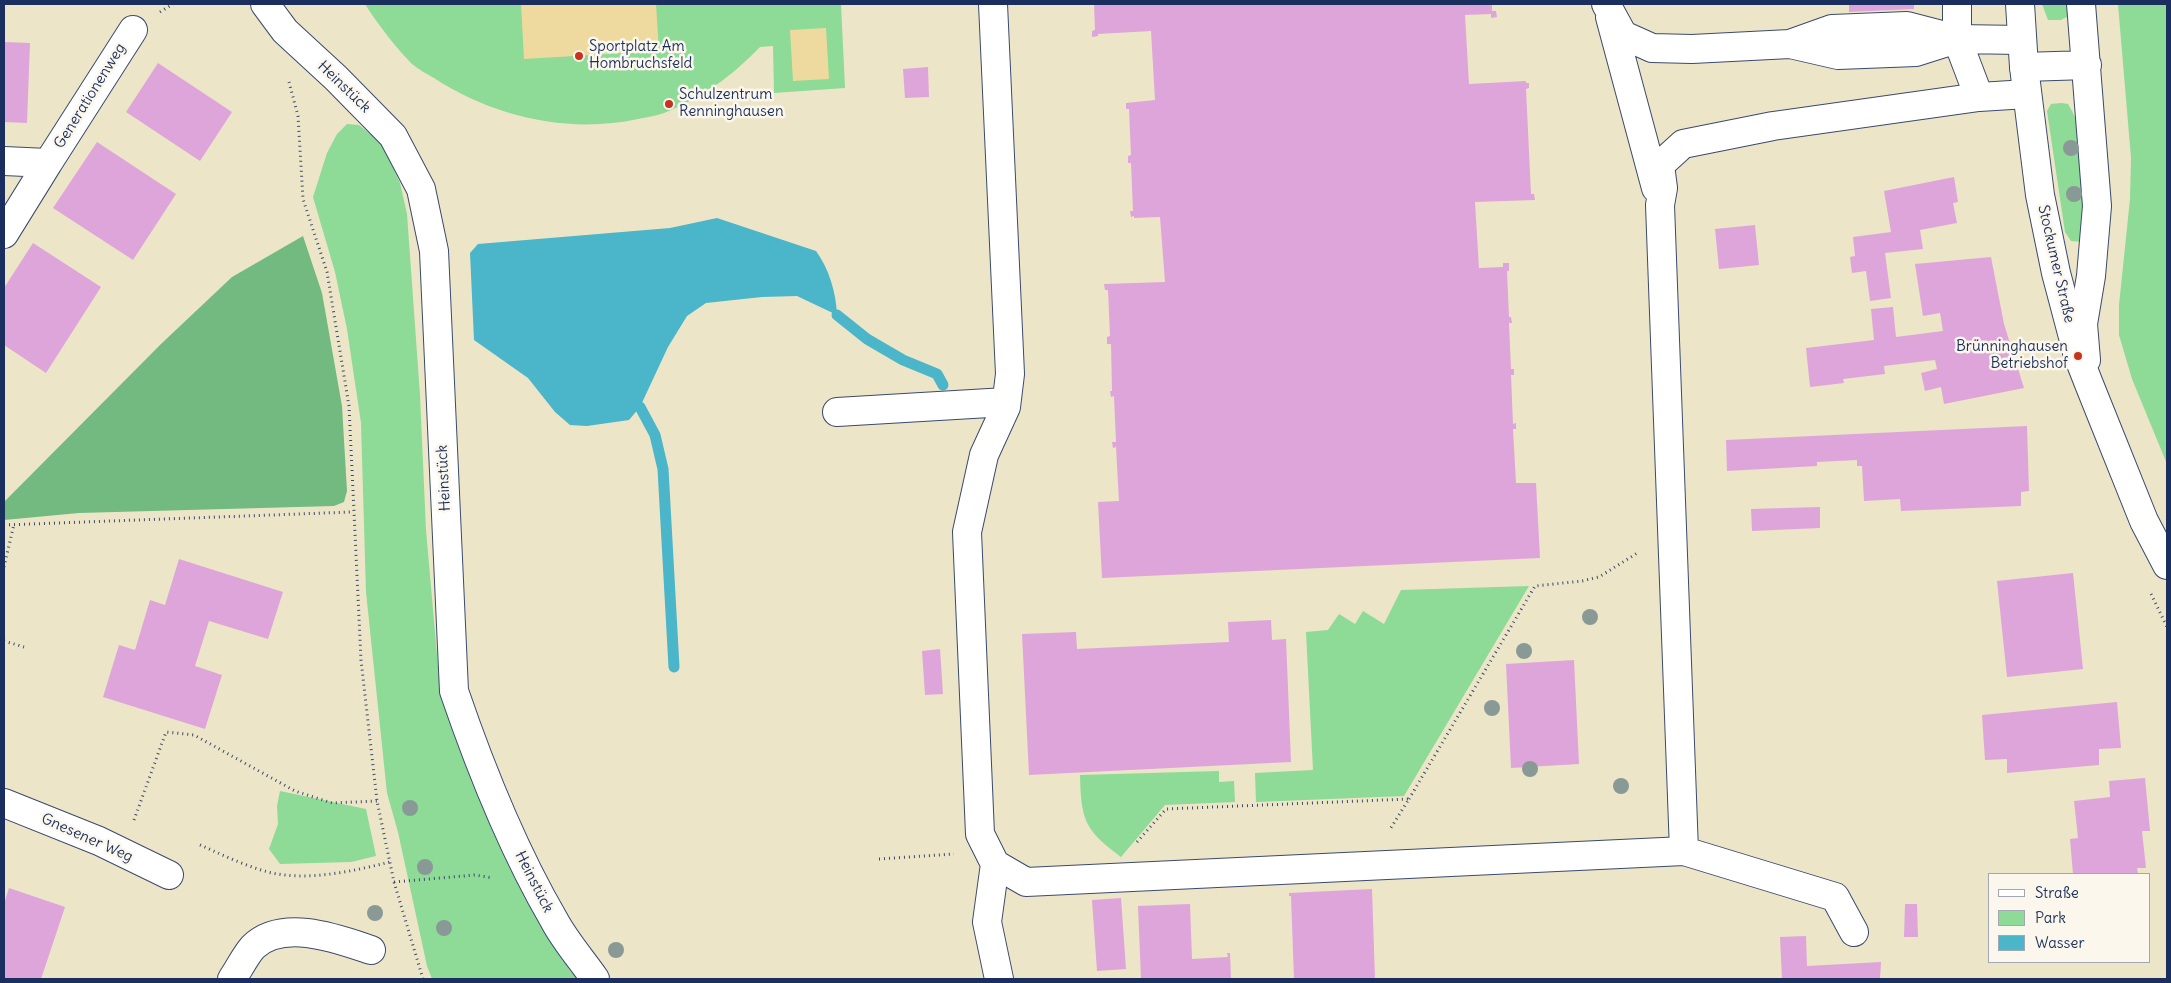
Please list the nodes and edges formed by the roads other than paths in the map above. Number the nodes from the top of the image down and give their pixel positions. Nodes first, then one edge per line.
1 (265, 4) edge
2 (993, 4) edge
3 (1606, 4) edge
4 (1957, 4) edge
5 (2020, 4) edge
6 (2081, 4) edge
7 (133, 30) dead end
8 (1957, 39) junction
9 (2022, 40) junction
10 (2087, 65) junction
11 (2024, 67) junction
12 (2027, 94) junction
13 (1979, 97) junction
14 (4, 161) edge
15 (48, 163) junction
16 (1660, 205) junction
17 (4, 234) edge
18 (2088, 384) junction
19 (1006, 402) junction
20 (837, 412) dead end
21 (2167, 565) edge
22 (4, 803) edge
23 (1684, 851) junction
24 (992, 858) junction
25 (169, 875) dead end
26 (1854, 932) dead end
27 (371, 950) dead end
28 (999, 978) edge
29 (232, 979) edge
30 (595, 979) edge

1 - 30 main road, Heinstück
2 - 19 main road
3 - 8 main road
3 - 16 main road
4 - 8 main road
5 - 9 main road, Stockumer Straße
6 - 10 main road
7 - 15 main road, Generationenweg
8 - 9 main road
8 - 13 main road
9 - 11 main road, Stockumer Straße
10 - 11 main road
10 - 18 main road
11 - 12 main road, Stockumer Straße
12 - 13 main road
12 - 18 main road, Stockumer Straße
13 - 16 main road
14 - 15 main road, Generationenweg
15 - 17 main road, Generationenweg
16 - 23 main road
18 - 21 main road, Stockumer Straße
19 - 20 main road
19 - 24 main road
22 - 25 main road, Gnesener Weg
23 - 24 main road
23 - 26 main road
24 - 28 main road
27 - 29 main road

